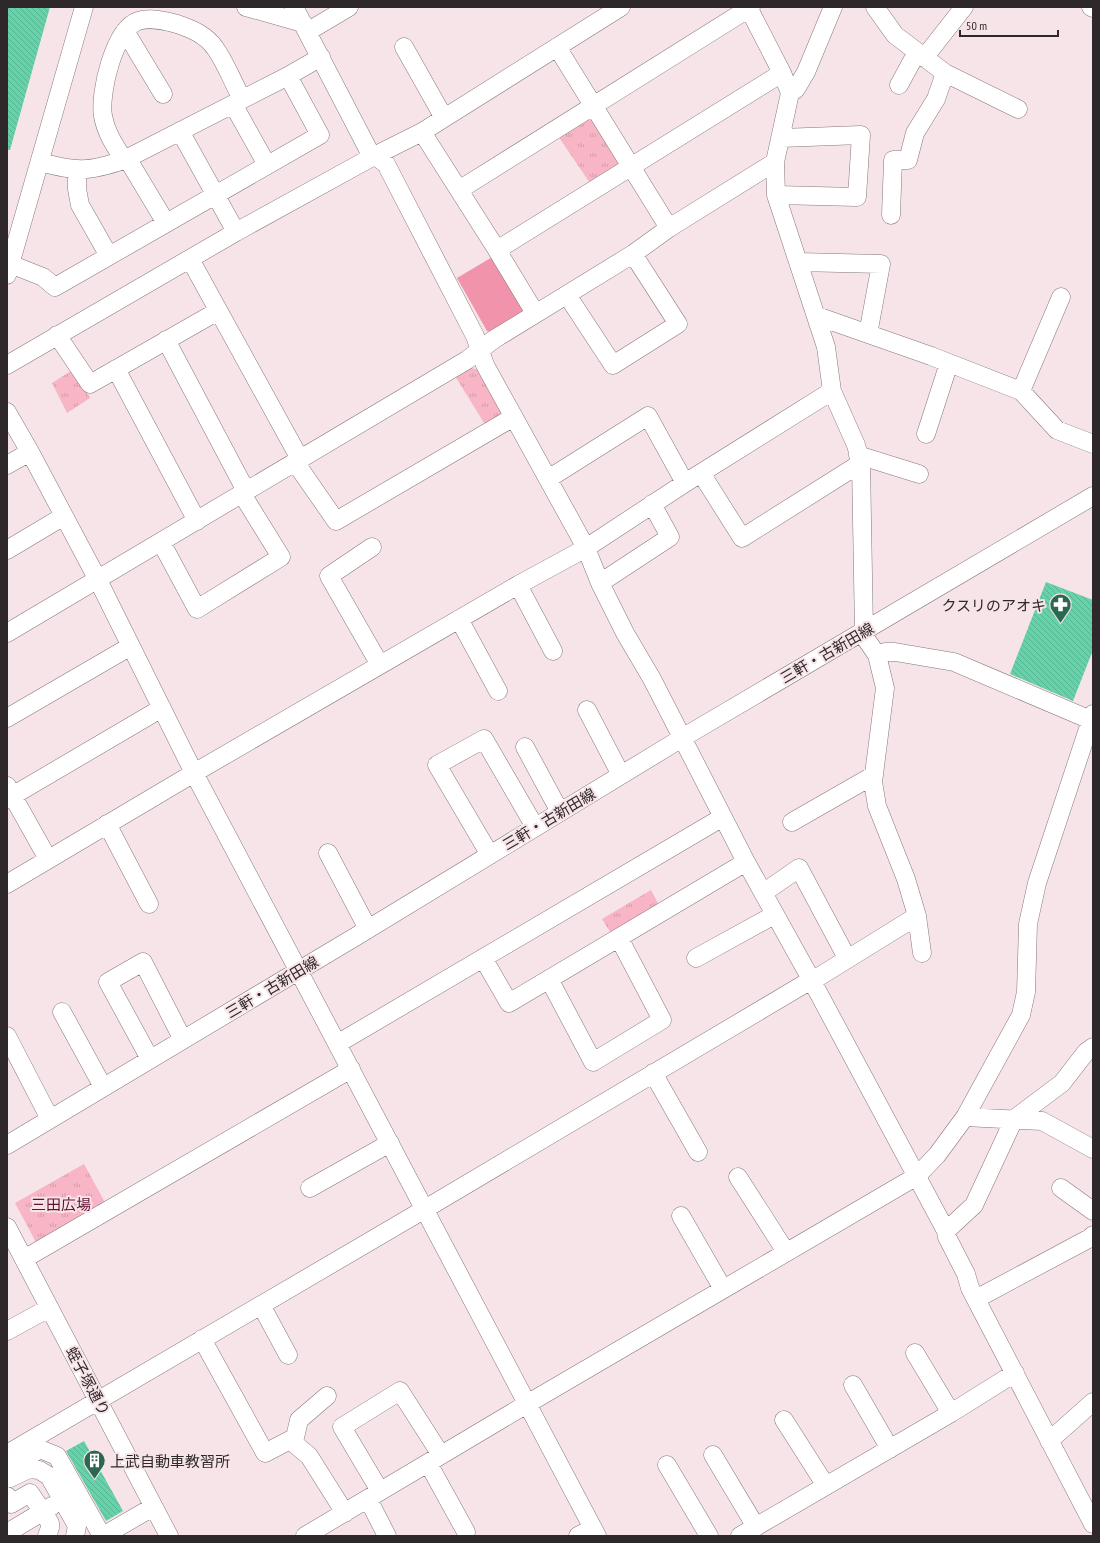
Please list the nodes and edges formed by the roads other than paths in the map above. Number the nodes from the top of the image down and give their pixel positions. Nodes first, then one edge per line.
1 (84, 7) edge
2 (246, 7) edge
3 (294, 7) edge
4 (349, 7) edge
5 (622, 7) edge
6 (833, 7) edge
7 (875, 7) edge
8 (964, 7) edge
9 (749, 8) edge
10 (305, 28) junction
11 (125, 31) junction
12 (557, 47) junction
13 (404, 48) dead end
14 (921, 55) junction
15 (320, 57) junction
16 (782, 73) junction
17 (945, 73) junction
18 (288, 76) junction
19 (898, 85) dead end
20 (790, 93) junction
21 (163, 94) dead end
22 (237, 102) junction
23 (593, 106) junction
24 (1018, 109) dead end
25 (444, 118) junction
26 (180, 131) junction
27 (422, 132) junction
28 (781, 138) junction
29 (374, 156) junction
30 (126, 159) junction
31 (40, 162) junction
32 (775, 162) junction
33 (267, 165) junction
34 (631, 167) junction
35 (77, 170) junction
36 (458, 190) junction
37 (215, 195) junction
38 (776, 195) junction
39 (891, 215) dead end
40 (166, 223) junction
41 (669, 228) junction
42 (236, 232) junction
43 (497, 250) junction
44 (633, 254) junction
45 (109, 256) junction
46 (190, 259) junction
47 (798, 262) junction
48 (9, 270) edge
49 (567, 295) junction
50 (1062, 297) dead end
51 (218, 311) junction
52 (535, 314) junction
53 (817, 316) junction
54 (868, 334) junction
55 (57, 335) junction
56 (166, 340) junction
57 (480, 350) junction
58 (949, 363) junction
59 (7, 365) edge
60 (116, 369) junction
61 (832, 391) junction
62 (1022, 391) junction
63 (7, 412) edge
64 (512, 418) junction
65 (926, 434) dead end
66 (1093, 444) edge
67 (30, 452) junction
68 (860, 459) junction
69 (298, 461) junction
70 (7, 465) edge
71 (701, 473) junction
72 (919, 474) dead end
73 (548, 479) junction
74 (685, 483) junction
75 (244, 493) junction
76 (1093, 496) edge
77 (652, 504) junction
78 (64, 516) junction
79 (197, 521) junction
80 (161, 542) junction
81 (372, 547) dead end
82 (586, 548) junction
83 (7, 550) edge
84 (98, 580) junction
85 (600, 583) junction
86 (518, 585) junction
87 (459, 620) junction
88 (864, 631) junction
89 (7, 633) edge
90 (131, 646) junction
91 (553, 651) dead end
92 (877, 655) junction
93 (380, 665) junction
94 (498, 692) dead end
95 (162, 708) junction
96 (587, 710) dead end
97 (7, 718) edge
98 (1092, 718) edge
99 (682, 738) junction
100 (525, 747) dead end
101 (194, 773) junction
102 (621, 775) junction
103 (874, 775) junction
104 (9, 794) edge
105 (560, 812) junction
106 (723, 817) junction
107 (792, 822) dead end
108 (107, 824) junction
109 (535, 827) junction
110 (328, 853) dead end
111 (490, 855) junction
112 (48, 859) junction
113 (746, 862) junction
114 (7, 884) edge
115 (763, 893) junction
116 (148, 904) dead end
117 (774, 915) junction
118 (917, 916) junction
119 (368, 929) junction
120 (619, 938) junction
121 (922, 953) dead end
122 (483, 958) junction
123 (696, 958) dead end
124 (847, 958) junction
125 (299, 970) junction
126 (549, 979) junction
127 (812, 981) junction
128 (62, 1012) dead end
129 (7, 1036) edge
130 (183, 1040) junction
131 (337, 1044) junction
132 (1093, 1046) edge
133 (150, 1059) junction
134 (351, 1069) junction
135 (653, 1074) junction
136 (103, 1087) junction
137 (965, 1117) junction
138 (50, 1119) junction
139 (1014, 1119) junction
140 (390, 1142) junction
141 (7, 1145) edge
142 (1093, 1149) edge
143 (698, 1152) dead end
144 (917, 1176) junction
145 (738, 1177) dead end
146 (310, 1188) dead end
147 (1061, 1188) dead end
148 (425, 1209) junction
149 (1093, 1211) edge
150 (681, 1216) dead end
151 (7, 1227) edge
152 (946, 1231) junction
153 (1092, 1238) edge
154 (786, 1252) junction
155 (24, 1259) junction
156 (723, 1289) junction
157 (976, 1299) junction
158 (261, 1305) junction
159 (49, 1308) junction
160 (7, 1331) edge
161 (202, 1339) junction
162 (915, 1353) dead end
163 (288, 1355) dead end
164 (1015, 1373) junction
165 (853, 1385) dead end
166 (326, 1396) dead end
167 (98, 1400) junction
168 (1093, 1402) edge
169 (527, 1404) junction
170 (951, 1413) junction
171 (784, 1420) dead end
172 (1049, 1441) junction
173 (294, 1442) junction
174 (890, 1449) junction
175 (7, 1454) edge
176 (713, 1455) dead end
177 (434, 1459) junction
178 (667, 1465) dead end
179 (7, 1470) edge
180 (7, 1479) edge
181 (826, 1486) junction
182 (374, 1495) junction
183 (7, 1496) edge
184 (63, 1499) junction
185 (153, 1506) junction
186 (43, 1512) junction
187 (345, 1513) junction
188 (1093, 1524) edge
189 (756, 1527) junction
190 (7, 1532) edge
191 (466, 1532) dead end
192 (590, 1533) edge
193 (310, 1535) edge
194 (47, 1536) edge
195 (75, 1536) edge
196 (102, 1536) edge
197 (169, 1536) edge
198 (388, 1536) edge
199 (710, 1536) edge
200 (740, 1536) edge

1 - 31 street
2 - 10 street
3 - 10 street
4 - 10 street
5 - 12 street
6 - 20 street
7 - 14 street
8 - 14 street
9 - 16 street
9 - 23 street
10 - 15 street
11 - 21 street
11 - 22 street
11 - 30 street
12 - 23 street
12 - 25 street
13 - 25 street
14 - 17 street
14 - 19 street
15 - 18 street
15 - 29 street
16 - 20 street
16 - 34 street
17 - 24 street
17 - 39 street
18 - 22 street
18 - 33 street
20 - 28 street
22 - 26 street
22 - 33 street
23 - 34 street
23 - 36 street
25 - 27 street
26 - 30 street
26 - 37 street
27 - 29 street
27 - 36 street
28 - 32 street
28 - 38 street
29 - 42 street
29 - 57 street
30 - 35 street
30 - 40 street
31 - 35 street
31 - 48 street
32 - 38 street
32 - 41 street
33 - 37 street
34 - 41 street
34 - 43 street
35 - 45 street
36 - 43 street
37 - 40 street
37 - 42 street
38 - 47 street
40 - 45 street
41 - 44 street
42 - 46 street
43 - 52 street
44 - 49 street
44 - 49 street
45 - 48 street
46 - 51 street
46 - 55 street
47 - 53 street
47 - 54 street
49 - 52 street
50 - 62 street
51 - 56 street
51 - 69 street
52 - 57 street
53 - 54 street
53 - 61 street
54 - 58 street
55 - 59 street
55 - 60 street
56 - 60 street
56 - 75 street
57 - 64 street
57 - 69 street
58 - 62 street
58 - 65 street
60 - 79 street
61 - 68 street
61 - 71 street
62 - 66 street
63 - 67 street
64 - 69 street
64 - 73 street
67 - 70 street
67 - 78 street
68 - 71 street
68 - 72 street
68 - 88 street
69 - 75 street
71 - 74 street
73 - 74 street
73 - 82 street
74 - 77 street
75 - 79 street
75 - 80 street
76 - 88 street, 三軒・古新田線
77 - 82 street
77 - 85 street
78 - 83 street
78 - 84 street
79 - 80 street
80 - 84 street
81 - 93 street
82 - 85 street
82 - 86 street
84 - 89 street
84 - 90 street
85 - 99 street
86 - 87 street
86 - 91 street
87 - 93 street
87 - 94 street
88 - 92 street
88 - 99 street, 三軒・古新田線
90 - 95 street
90 - 97 street
92 - 98 street
92 - 103 street
93 - 101 street
95 - 101 street
95 - 104 street
96 - 102 street
98 - 137 street
99 - 102 street, 三軒・古新田線
99 - 106 street
100 - 105 street
101 - 108 street
101 - 125 street
102 - 105 street, 三軒・古新田線
103 - 107 street
103 - 118 street
104 - 112 street
105 - 109 street, 三軒・古新田線
106 - 113 street
106 - 122 street
108 - 112 street
108 - 116 street
109 - 111 street, 三軒・古新田線
109 - 111 street
110 - 119 street
111 - 119 street, 三軒・古新田線
112 - 114 street
113 - 115 street
113 - 120 street
115 - 117 street
115 - 124 street
117 - 123 street
117 - 127 street
118 - 121 street
118 - 124 street
119 - 125 street, 三軒・古新田線
120 - 126 street
120 - 126 street
122 - 126 street
122 - 131 street
124 - 127 street
125 - 130 street, 三軒・古新田線
125 - 131 street
127 - 135 street
127 - 144 street
128 - 136 street
129 - 138 street
130 - 133 street, 三軒・古新田線
130 - 133 street
131 - 134 street
132 - 139 street
133 - 136 street, 三軒・古新田線
134 - 140 street
134 - 155 street
135 - 143 street
135 - 148 street
136 - 138 street, 三軒・古新田線
137 - 139 street
137 - 144 street
138 - 141 street, 三軒・古新田線
139 - 142 street
139 - 152 street
140 - 146 street
140 - 148 street
144 - 152 street
144 - 154 street
145 - 154 street
147 - 149 street
148 - 158 street
148 - 169 street
150 - 156 street
151 - 155 street, 蛭子塚通り
152 - 157 street
153 - 157 street
154 - 156 street
155 - 159 street, 蛭子塚通り
156 - 169 street
157 - 164 street
158 - 161 street
158 - 163 street
159 - 160 street
159 - 167 street, 蛭子塚通り
161 - 167 street
161 - 173 street
162 - 170 street
164 - 170 street
164 - 172 street
165 - 174 street
166 - 173 street
167 - 175 street
167 - 185 street, 蛭子塚通り
168 - 172 street
169 - 177 street
169 - 192 street
170 - 174 street
171 - 181 street
172 - 188 street
173 - 187 street
174 - 181 street
176 - 189 street
177 - 182 street
177 - 182 street
177 - 191 street
178 - 199 street
179 - 196 street
180 - 184 street
181 - 189 street
182 - 187 street
182 - 198 street
183 - 186 street
184 - 186 street
184 - 195 street
185 - 196 street
185 - 197 street, 蛭子塚通り
186 - 190 street
186 - 194 street
187 - 193 street
189 - 200 street

